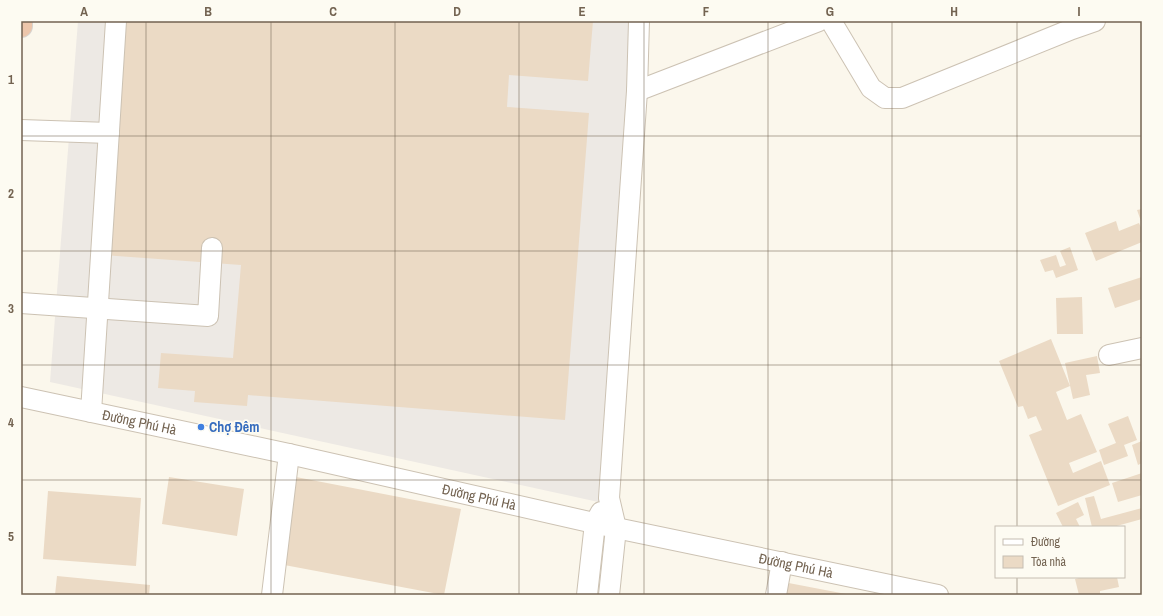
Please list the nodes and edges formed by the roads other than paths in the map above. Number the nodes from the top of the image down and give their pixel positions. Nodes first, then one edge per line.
1 (21, 21) edge
2 (116, 21) edge
3 (639, 21) edge
4 (819, 21) edge
5 (831, 21) edge
6 (1095, 21) edge
7 (21, 26) edge
8 (637, 91) junction
9 (21, 130) edge
10 (109, 133) junction
11 (212, 248) dead end
12 (21, 303) edge
13 (99, 310) junction
14 (1142, 348) edge
15 (1109, 355) dead end
16 (21, 397) edge
17 (91, 412) junction
18 (289, 454) junction
19 (609, 498) junction
20 (594, 523) junction
21 (616, 528) junction
22 (782, 562) junction
23 (272, 595) edge
24 (587, 595) edge
25 (609, 595) edge
26 (776, 595) edge
27 (938, 595) edge

1 - 7 highway
2 - 10 street
3 - 8 street
4 - 8 street
5 - 6 street
8 - 19 street
9 - 10 street
10 - 13 street
11 - 13 street
12 - 13 street
13 - 17 street
14 - 15 street
16 - 17 street, Đường Phú Hà
17 - 18 street, Đường Phú Hà
18 - 20 street, Đường Phú Hà
18 - 23 street
19 - 20 street
19 - 21 street
20 - 21 street, Đường Phú Hà
20 - 24 street
21 - 22 street, Đường Phú Hà
21 - 25 street
22 - 26 street
22 - 27 street, Đường Phú Hà

